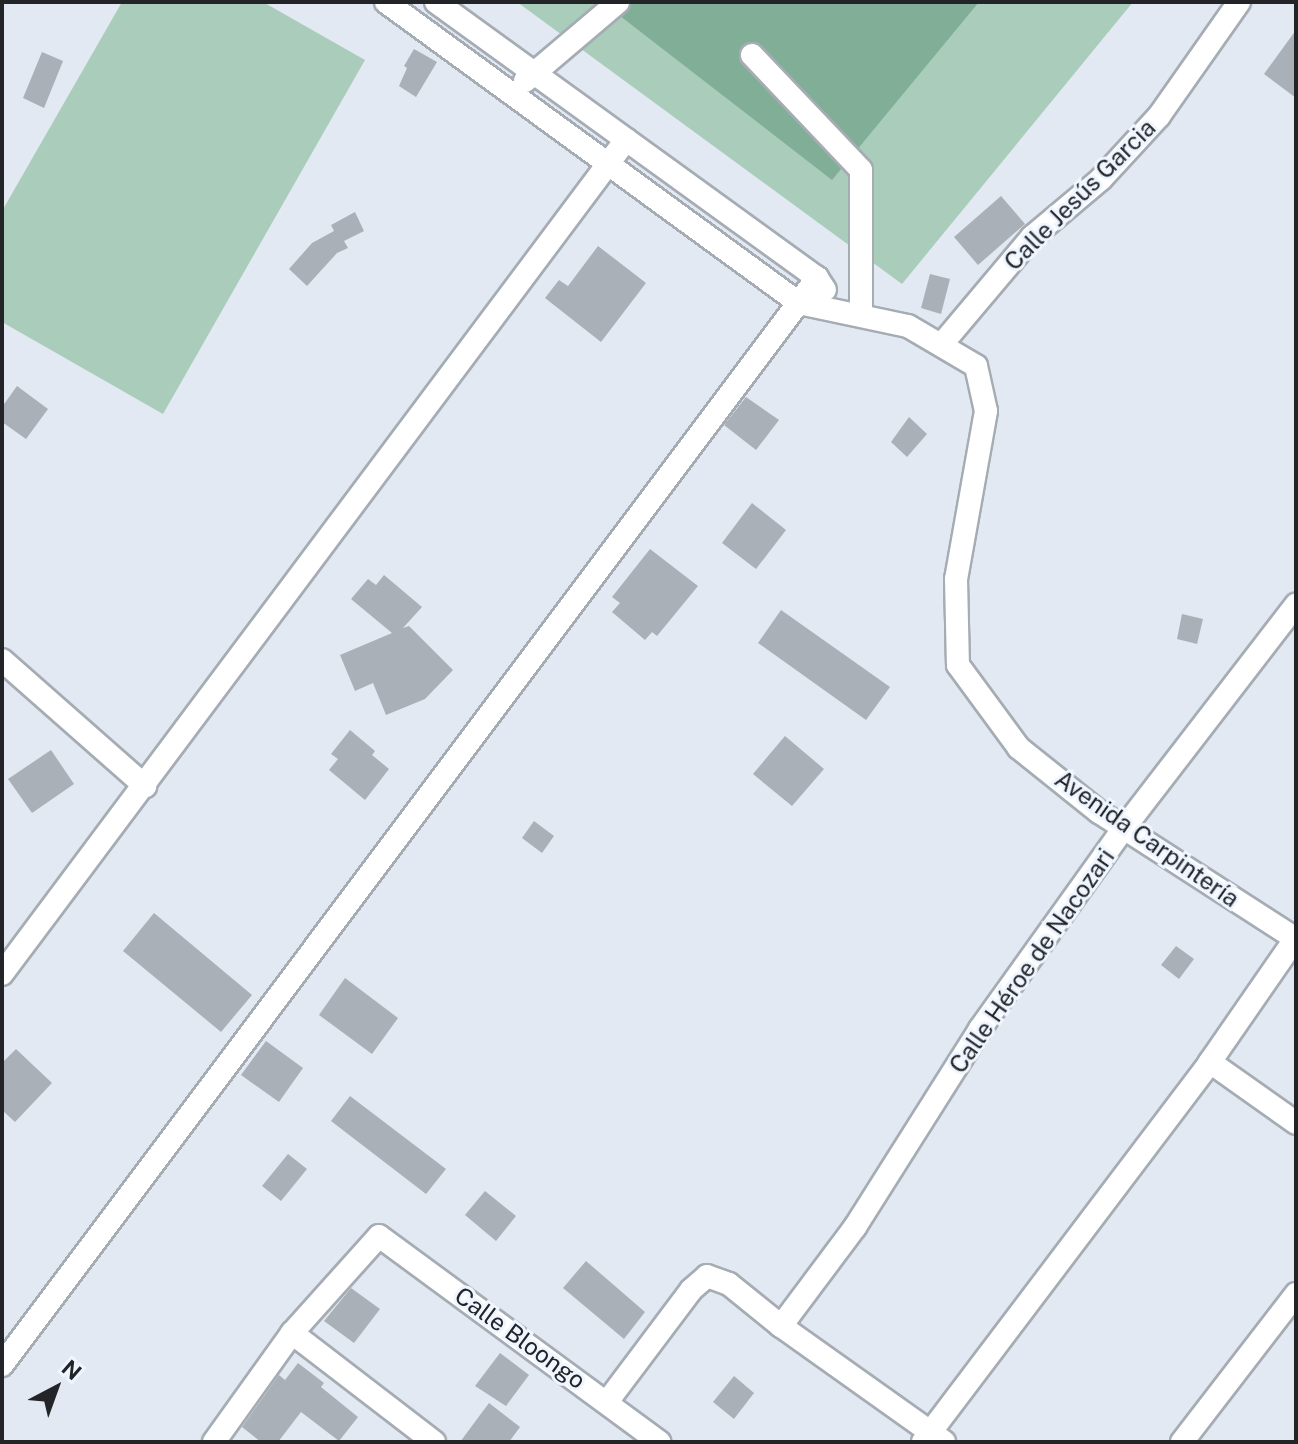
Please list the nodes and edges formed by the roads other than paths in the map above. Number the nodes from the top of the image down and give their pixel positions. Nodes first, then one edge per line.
1 (386, 2) edge
2 (436, 2) edge
3 (618, 2) edge
4 (1239, 2) edge
5 (752, 55) dead end
6 (532, 72) junction
7 (514, 96) junction
8 (626, 140) junction
9 (608, 164) junction
10 (817, 278) junction
11 (799, 303) junction
12 (836, 308) junction
13 (861, 313) junction
14 (942, 344) junction
15 (1296, 605) edge
16 (2, 660) edge
17 (145, 786) junction
18 (1124, 828) junction
19 (1296, 939) edge
20 (2, 974) edge
21 (1210, 1062) junction
22 (1296, 1123) edge
23 (1296, 1294) edge
24 (781, 1326) junction
25 (292, 1333) junction
26 (2, 1365) edge
27 (607, 1402) junction
28 (933, 1439) edge
29 (214, 1442) edge
30 (434, 1442) edge
31 (659, 1442) edge
32 (1182, 1442) edge

1 - 7 street
2 - 6 street
3 - 6 street
4 - 14 street, Calle Jesús Garcia
5 - 13 street
6 - 7 street
6 - 8 street
7 - 9 street
8 - 9 street
8 - 10 street
9 - 11 street
9 - 17 street
10 - 11 street
10 - 12 street
11 - 12 street
11 - 26 street
12 - 13 street
13 - 14 street
14 - 18 street, Avenida Carpintería
15 - 18 street, Calle Héroe de Nacozari
16 - 17 street
17 - 20 street
18 - 19 street, Avenida Carpintería
18 - 24 street, Calle Héroe de Nacozari
19 - 21 street
21 - 22 street
21 - 28 street
23 - 32 street
24 - 27 street
24 - 28 street
25 - 27 street, Calle Bloongo
25 - 29 street
25 - 30 street
27 - 31 street, Calle Bloongo

